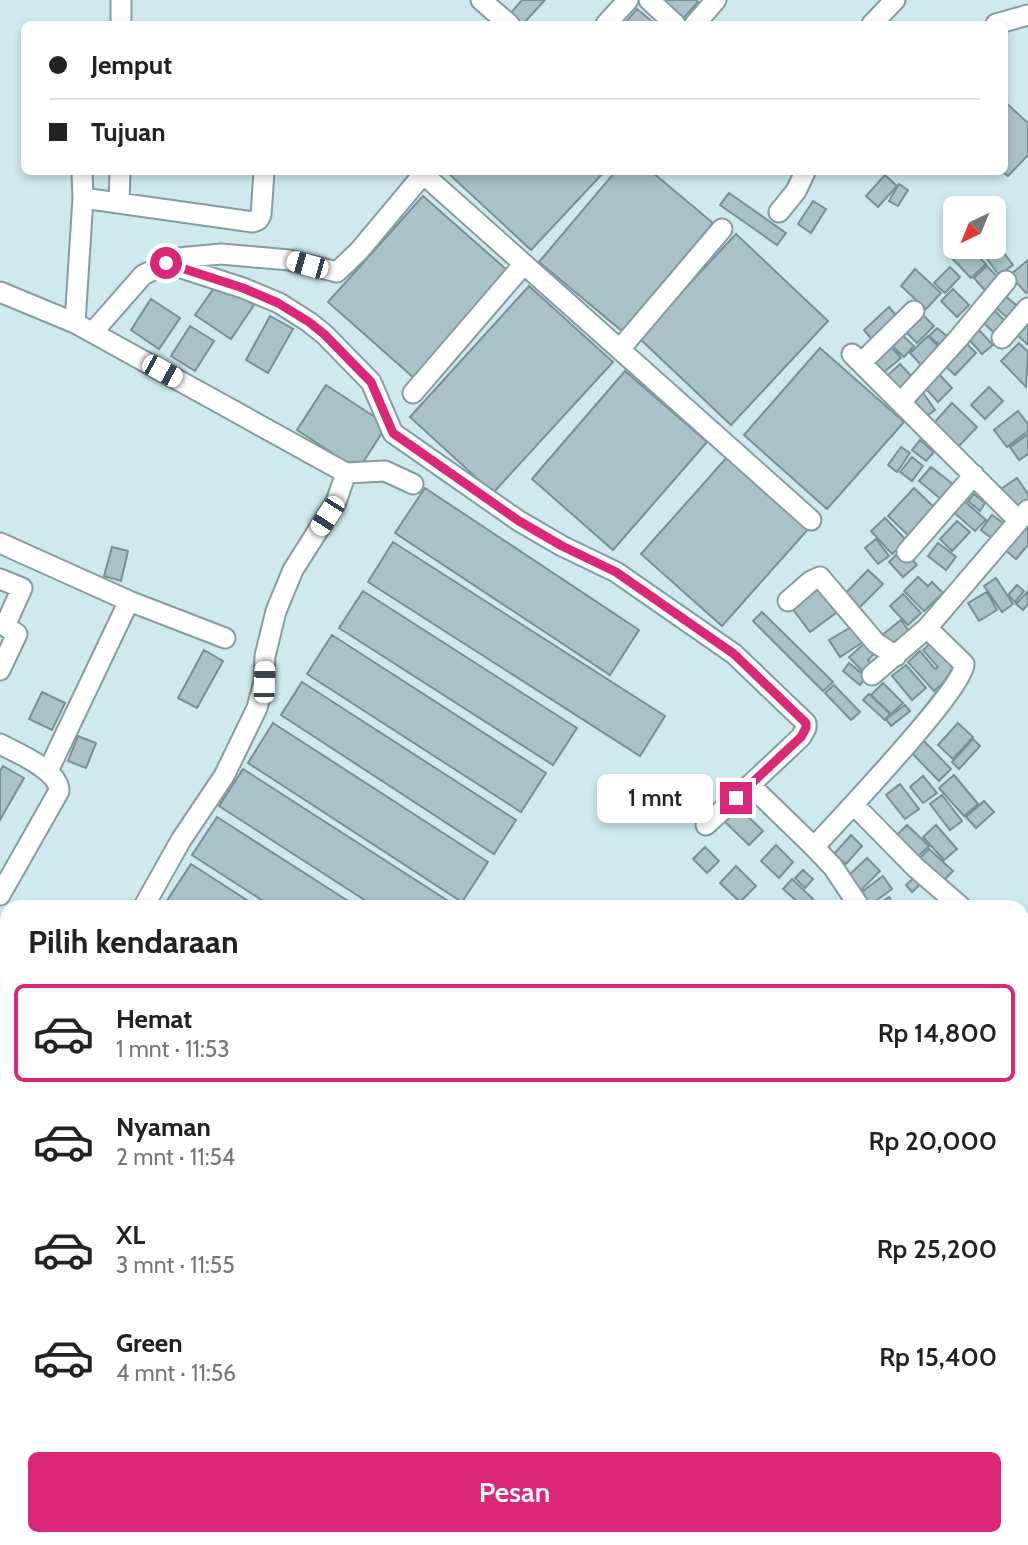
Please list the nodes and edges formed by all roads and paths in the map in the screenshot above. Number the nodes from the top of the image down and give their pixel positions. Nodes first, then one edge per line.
1 (121, 0) edge
2 (481, 0) edge
3 (628, 0) edge
4 (649, 0) edge
5 (716, 0) edge
6 (895, 0) edge
7 (1028, 15) edge
8 (121, 21) edge
9 (506, 21) edge
10 (609, 21) edge
11 (672, 21) edge
12 (698, 21) edge
13 (875, 21) edge
14 (1007, 21) edge
15 (82, 175) edge
16 (120, 175) edge
17 (264, 175) edge
18 (422, 175) edge
19 (426, 175) edge
20 (804, 175) edge
21 (83, 198) junction
22 (119, 202) junction
23 (779, 212) dead end
24 (722, 229) dead end
25 (166, 263) junction
26 (524, 264) junction
27 (1006, 281) dead end
28 (0, 292) edge
29 (1028, 308) edge
30 (914, 311) dead end
31 (75, 323) junction
32 (93, 332) junction
33 (1002, 338) dead end
34 (620, 349) junction
35 (413, 393) dead end
36 (901, 402) junction
37 (346, 473) junction
38 (974, 475) junction
39 (413, 484) dead end
40 (1025, 514) edge
41 (811, 520) dead end
42 (0, 543) edge
43 (908, 552) dead end
44 (0, 579) edge
45 (129, 601) junction
46 (788, 601) dead end
47 (928, 628) junction
48 (225, 638) dead end
49 (897, 656) junction
50 (0, 670) edge
51 (872, 676) dead end
52 (0, 744) edge
53 (48, 771) junction
54 (750, 785) junction
55 (854, 805) junction
56 (706, 825) dead end
57 (814, 847) junction
58 (0, 895) edge
59 (147, 900) edge
60 (855, 900) edge
61 (953, 900) edge

1 - 8 street
2 - 9 street
3 - 10 street
4 - 11 street
5 - 12 street
6 - 13 street
7 - 14 street
15 - 21 street
16 - 22 street
17 - 22 street
18 - 25 street
19 - 26 street
20 - 23 street
21 - 22 street
21 - 31 street
24 - 34 street
25 - 32 street
25 - 54 street
26 - 34 street
26 - 35 street
27 - 36 street
28 - 31 street
29 - 33 street
30 - 36 street
31 - 32 street
32 - 37 street
34 - 41 street
36 - 38 street
37 - 39 street
37 - 59 street
38 - 40 street
38 - 43 street
40 - 47 street
42 - 45 street
44 - 50 street
45 - 48 street
45 - 53 street
46 - 49 street
47 - 49 street
47 - 55 street
49 - 51 street
52 - 53 street
53 - 58 street
54 - 56 street
54 - 57 street
55 - 57 street
55 - 61 street
57 - 60 street

